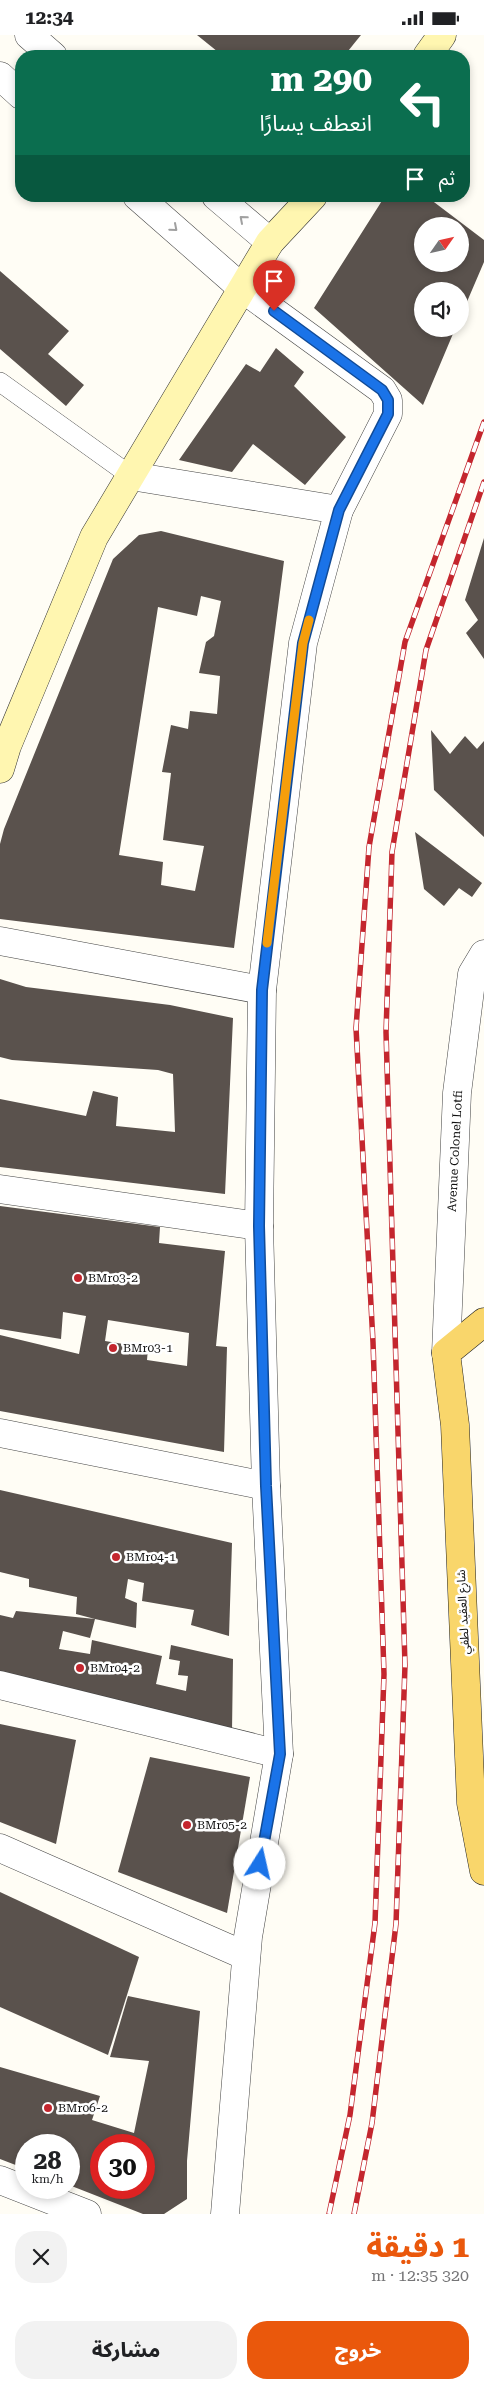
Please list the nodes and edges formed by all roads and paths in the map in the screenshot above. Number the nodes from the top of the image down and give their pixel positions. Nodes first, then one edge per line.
1 (29, 35) edge
2 (442, 35) edge
3 (47, 50) edge
4 (431, 50) edge
5 (0, 77) edge
6 (15, 90) edge
7 (144, 202) edge
8 (223, 202) edge
9 (307, 202) edge
10 (270, 242) junction
11 (243, 289) junction
12 (0, 382) edge
13 (131, 476) junction
14 (339, 510) junction
15 (0, 769) edge
16 (0, 941) edge
17 (480, 973) edge
18 (262, 990) junction
19 (0, 1189) edge
20 (259, 1226) junction
21 (484, 1322) edge
22 (446, 1353) junction
23 (0, 1433) edge
24 (266, 1486) junction
25 (0, 1685) edge
26 (280, 1754) junction
27 (478, 1799) edge
28 (0, 1848) edge
29 (484, 1871) edge
30 (246, 1956) junction
31 (0, 2180) edge
32 (87, 2214) edge
33 (225, 2214) edge

1 - 3 street
2 - 4 street
5 - 6 street
7 -> 11 street
10 -> 8 street
9 - 10 street
10 - 11 street
11 - 13 street
11 - 14 street
12 - 13 lane
13 - 14 street
13 - 15 street
14 - 18 street
16 - 18 street
17 - 22 street, Avenue Colonel Lotfi
18 - 20 street
19 - 20 street
20 - 24 street
21 - 22 main road
22 - 27 main road, شارع العقيد لطفي
23 - 24 street
24 - 26 street
25 - 26 street
26 - 30 street
27 - 29 main road, شارع العقيد لطفي
28 - 30 street
30 - 33 street
31 - 32 street

